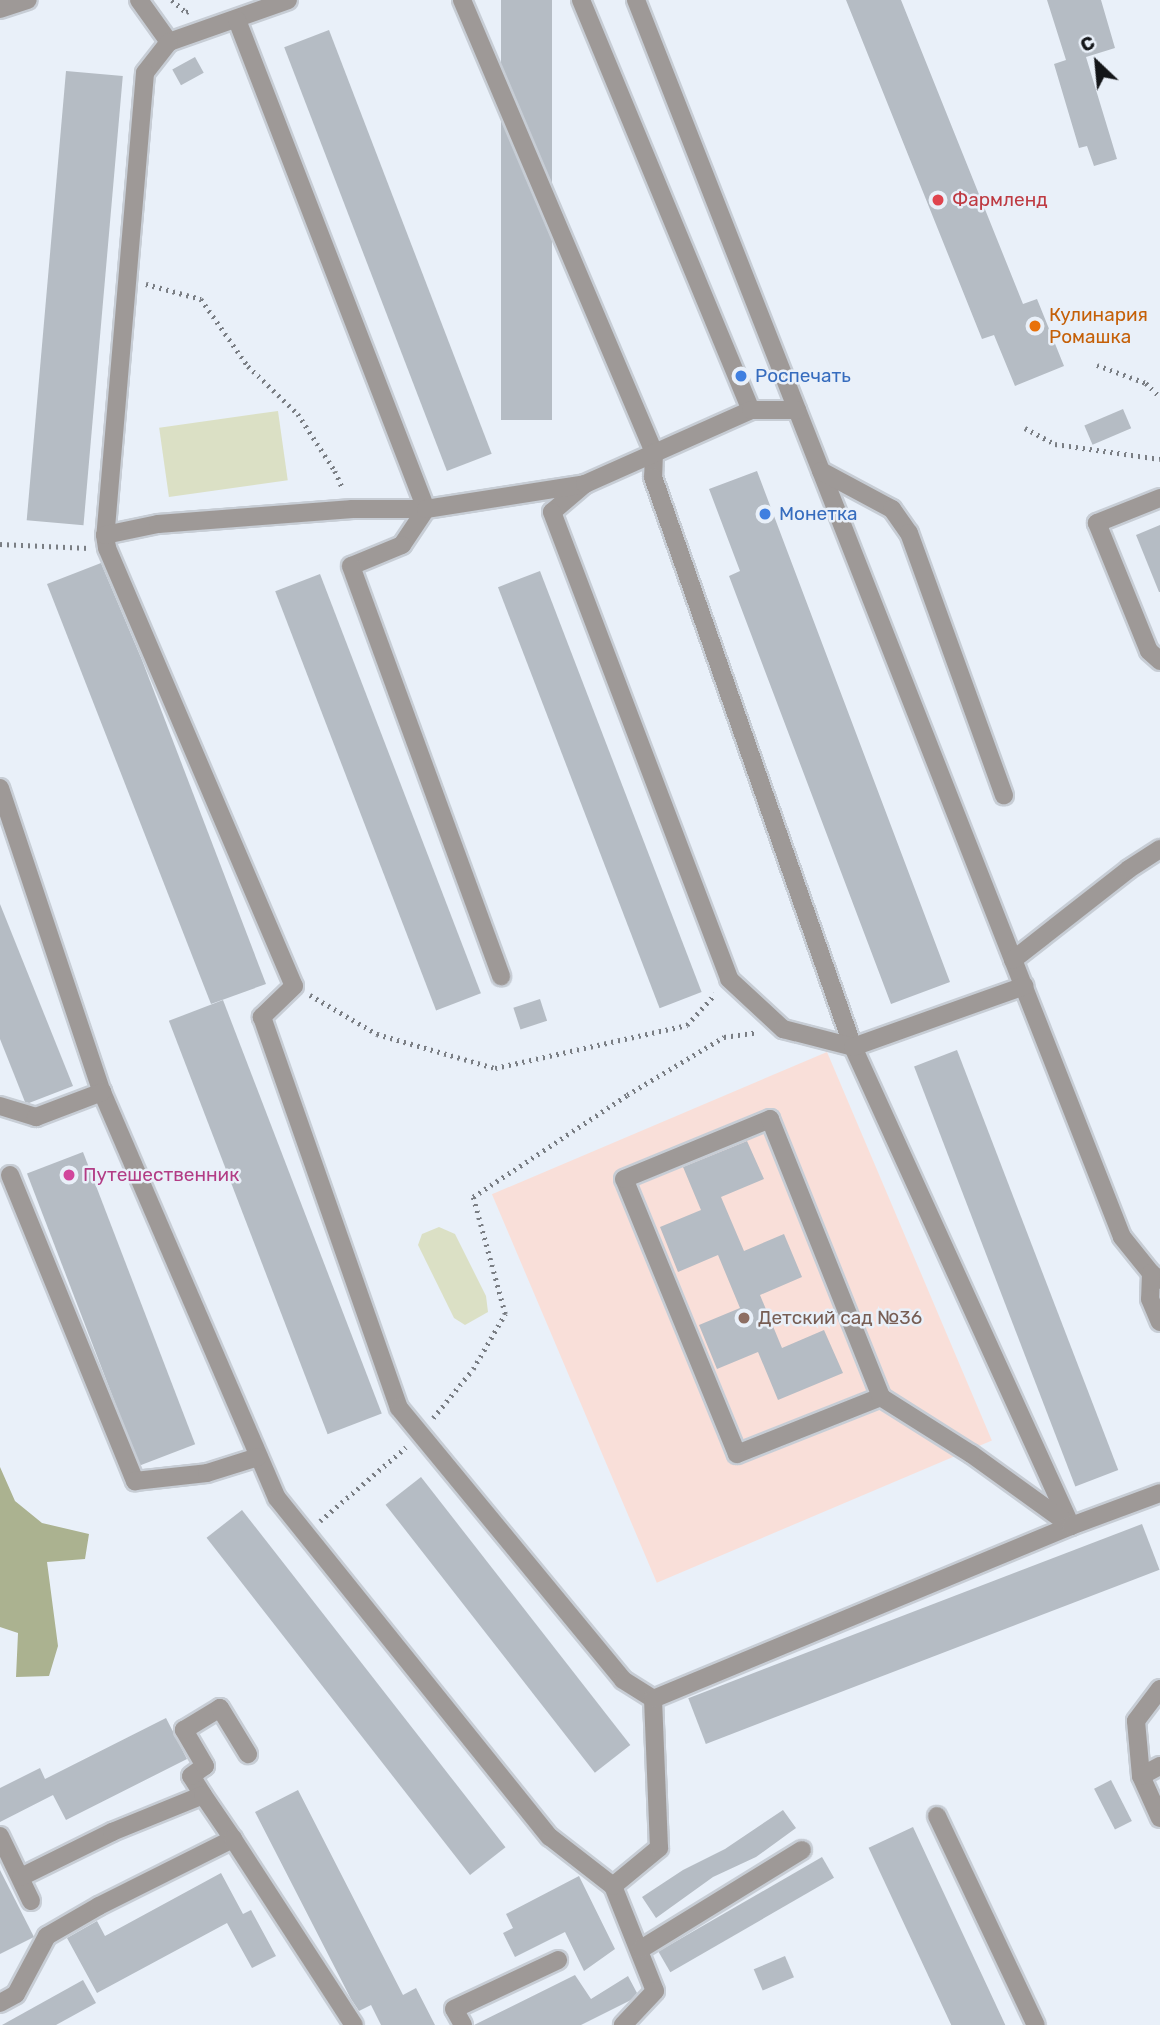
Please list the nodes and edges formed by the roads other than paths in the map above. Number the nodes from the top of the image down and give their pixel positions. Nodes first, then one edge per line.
1 (28, 0) edge
2 (139, 0) edge
3 (288, 0) edge
4 (462, 0) edge
5 (581, 0) edge
6 (636, 0) edge
7 (0, 9) edge
8 (237, 19) junction
9 (169, 42) junction
10 (797, 410) junction
11 (751, 411) junction
12 (654, 452) junction
13 (821, 471) junction
14 (585, 484) junction
15 (1160, 498) edge
16 (426, 509) junction
17 (106, 542) junction
18 (1160, 661) edge
19 (0, 788) edge
20 (1004, 795) dead end
21 (1160, 849) edge
22 (1013, 960) junction
23 (501, 976) dead end
24 (1024, 986) junction
25 (853, 1047) junction
26 (102, 1091) junction
27 (0, 1106) edge
28 (10, 1175) dead end
29 (1155, 1277) edge
30 (1160, 1322) edge
31 (881, 1397) junction
32 (258, 1457) junction
33 (1160, 1493) edge
34 (1071, 1526) junction
35 (1160, 1689) edge
36 (653, 1699) junction
37 (248, 1754) dead end
38 (1160, 1766) edge
39 (1141, 1776) junction
40 (203, 1795) junction
41 (937, 1816) dead end
42 (1160, 1818) edge
43 (0, 1836) edge
44 (233, 1839) junction
45 (802, 1850) dead end
46 (21, 1877) junction
47 (613, 1886) junction
48 (31, 1901) dead end
49 (641, 1949) junction
50 (558, 1960) dead end
51 (0, 2003) edge
52 (354, 2025) edge
53 (463, 2025) edge
54 (623, 2025) edge
55 (1036, 2025) edge

1 - 7 street
2 - 9 street
3 - 8 street
4 - 12 street
5 - 11 street
6 - 10 street
8 - 9 street
8 - 16 street
9 - 17 street
10 - 11 street
10 - 13 street
11 - 12 street
12 - 14 street
12 - 25 street
13 - 20 street
13 - 22 street
14 - 16 street
14 - 25 street
15 - 18 street
16 - 17 street
16 - 23 street
17 - 36 street
19 - 26 street
21 - 22 street
22 - 24 street
24 - 25 street
24 - 29 street
25 - 34 street
26 - 27 street
26 - 32 street
28 - 32 street
29 - 30 street
31 - 31 street
31 - 34 street
32 - 47 street
33 - 34 street
34 - 36 street
35 - 39 street
36 - 47 street
37 - 40 street
38 - 39 street
39 - 42 street
40 - 44 street
40 - 46 street
41 - 55 street
43 - 46 street
44 - 51 street
44 - 52 street
45 - 49 street
46 - 48 street
47 - 49 street
49 - 54 street
50 - 53 street

